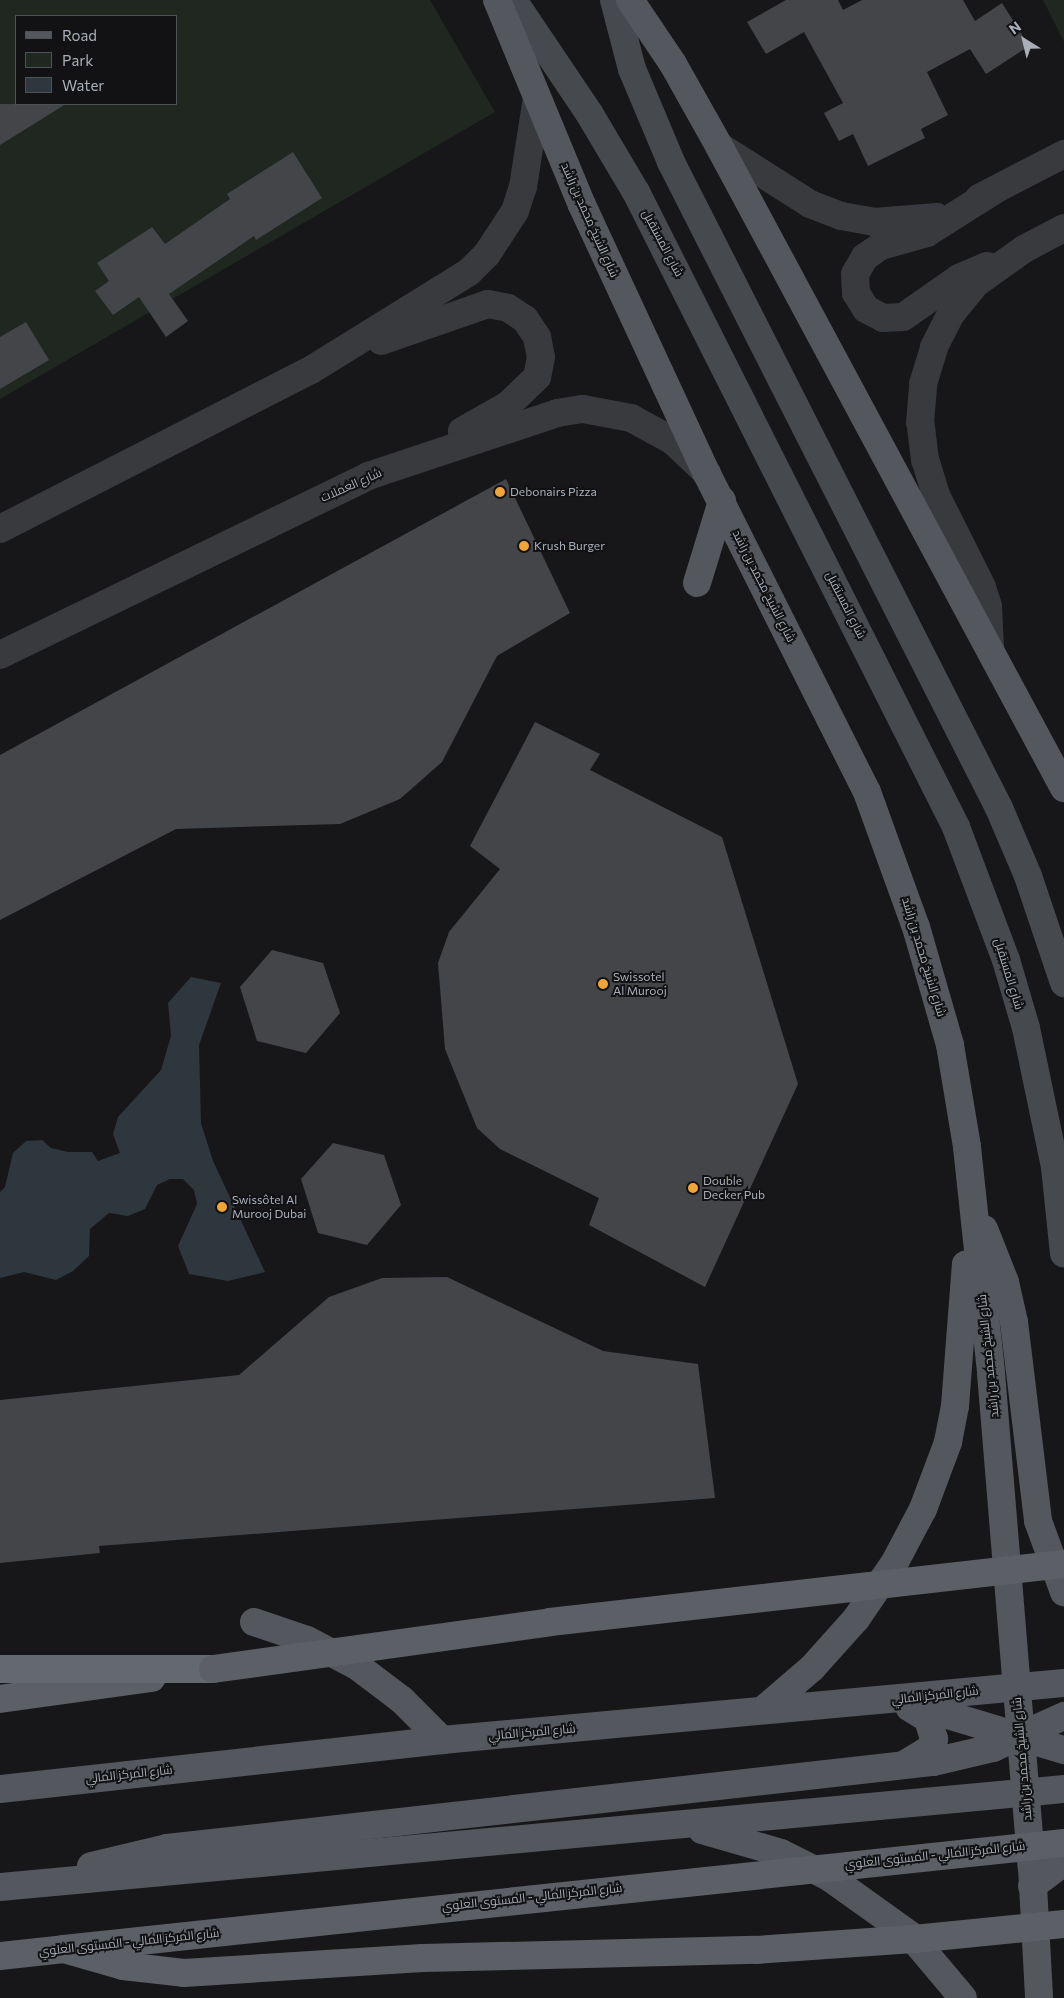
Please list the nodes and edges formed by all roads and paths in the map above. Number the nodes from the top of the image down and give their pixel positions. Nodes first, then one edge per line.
1 (497, 0) edge
2 (513, 0) edge
3 (614, 0) edge
4 (630, 0) edge
5 (537, 98) junction
6 (719, 146) junction
7 (1064, 154) edge
8 (995, 190) junction
9 (1064, 228) edge
10 (1024, 249) junction
11 (351, 347) junction
12 (406, 462) junction
13 (707, 474) junction
14 (722, 501) junction
15 (0, 529) edge
16 (697, 583) dead end
17 (990, 647) junction
18 (0, 655) edge
19 (1064, 788) edge
20 (1064, 983) edge
21 (971, 1198) junction
22 (1064, 1254) edge
23 (1064, 1564) edge
24 (1064, 1592) edge
25 (254, 1622) dead end
26 (0, 1669) edge
27 (213, 1670) junction
28 (1064, 1683) edge
29 (1015, 1687) junction
30 (0, 1699) edge
31 (894, 1699) junction
32 (763, 1710) junction
33 (1064, 1716) edge
34 (1022, 1737) junction
35 (442, 1740) junction
36 (1064, 1750) edge
37 (902, 1765) junction
38 (0, 1788) edge
39 (1064, 1789) edge
40 (1025, 1792) junction
41 (676, 1825) junction
42 (1064, 1834) edge
43 (1064, 1843) edge
44 (1064, 1862) edge
45 (1032, 1877) junction
46 (48, 1882) junction
47 (0, 1887) edge
48 (1064, 1924) edge
49 (64, 1949) junction
50 (0, 1956) edge
51 (964, 1998) edge
52 (1039, 1998) edge

1 - 5 main road, شارع الشيخ محمد بن راشد
2 - 22 main road, شارع المستقبل
3 - 20 main road
4 - 6 main road
5 - 11 street
5 - 13 main road, شارع الشيخ محمد بن راشد
6 - 8 street
6 - 17 main road
7 - 8 street
8 - 10 street
9 - 10 street
10 - 17 street
11 - 12 street
11 - 15 street
12 - 13 street, شارع العملات
12 - 18 street, شارع العملات
13 - 14 main road, شارع الشيخ محمد بن راشد
14 - 16 main road
14 - 21 main road, شارع الشيخ محمد بن راشد
17 - 19 main road
21 - 24 main road
21 - 29 main road, شارع الشيخ محمد بن راشد
21 - 32 main road
23 - 27 highway, bridge
25 - 35 main road
26 - 27 highway
27 - 30 highway
28 - 29 main road, شارع المركز المالي
29 - 31 main road, شارع المركز المالي
29 - 34 main road, شارع الشيخ محمد بن راشد
31 - 32 main road, شارع المركز المالي
31 - 34 main road
31 - 37 main road
32 - 35 main road, شارع المركز المالي
33 - 34 main road
34 - 36 main road
34 - 37 main road
34 - 40 main road, شارع الشيخ محمد بن راشد
35 - 38 main road, شارع المركز المالي
37 - 46 main road
39 - 40 main road
40 - 41 main road
40 - 45 main road, شارع الشيخ محمد بن راشد
41 - 46 main road
41 - 51 main road
42 - 45 main road
43 - 49 highway, شارع المركز المالي - المستوى العلوي, bridge
44 - 45 main road
45 - 52 main road, شارع الشيخ محمد بن راشد
46 - 47 main road
48 - 49 highway, bridge
49 - 50 highway, شارع المركز المالي - المستوى العلوي

